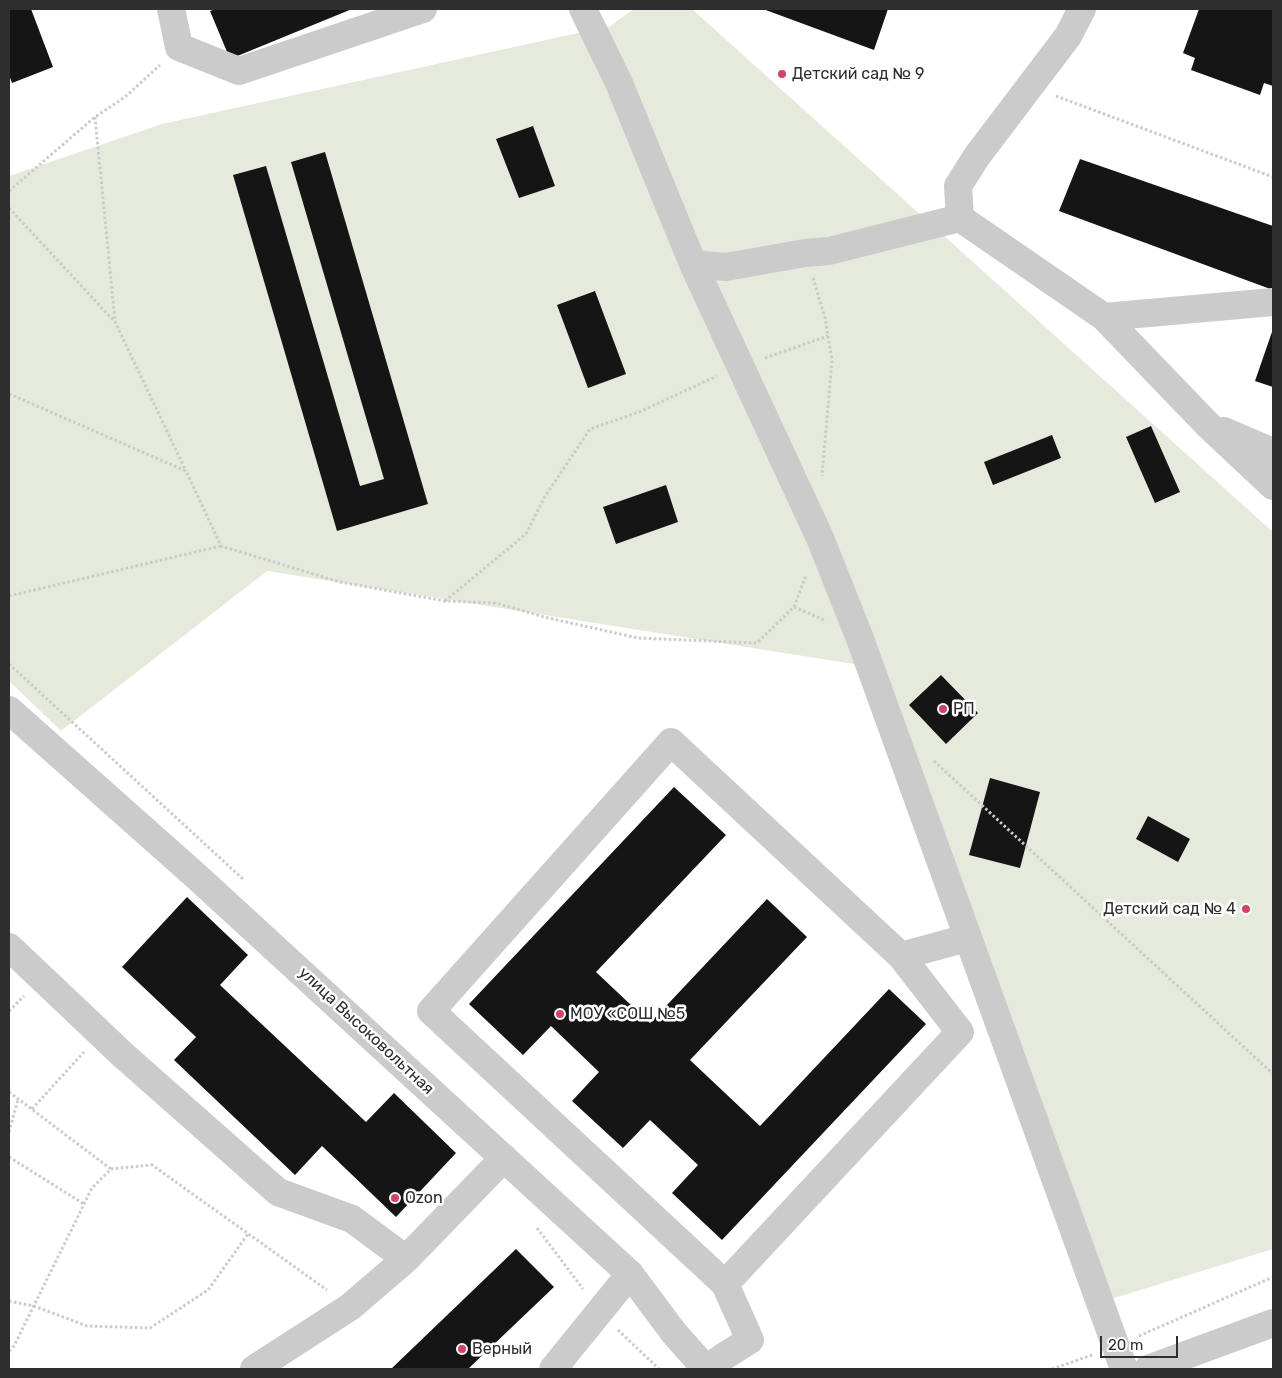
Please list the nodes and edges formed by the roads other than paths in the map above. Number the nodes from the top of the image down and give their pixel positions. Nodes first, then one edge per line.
1 (171, 9) edge
2 (423, 9) edge
3 (583, 9) edge
4 (1082, 9) edge
5 (960, 218) junction
6 (693, 264) junction
7 (1273, 302) edge
8 (1104, 316) junction
9 (1208, 425) junction
10 (1273, 452) edge
11 (1273, 486) edge
12 (9, 710) edge
13 (967, 938) junction
14 (9, 947) edge
15 (901, 956) junction
16 (504, 1158) junction
17 (406, 1259) junction
18 (630, 1274) junction
19 (725, 1284) junction
20 (1273, 1322) edge
21 (1119, 1358) edge
22 (254, 1369) edge
23 (553, 1369) edge
24 (706, 1369) edge
25 (1148, 1369) edge

1 - 2 street
3 - 6 street
4 - 5 street
5 - 6 street
5 - 8 street
6 - 13 street
7 - 8 street
8 - 9 street
9 - 10 street
9 - 11 street
12 - 16 street, улица Высоковольтная
13 - 15 street
13 - 21 street
14 - 17 street
15 - 19 street
15 - 19 street
16 - 17 street
16 - 18 street, улица Высоковольтная
17 - 22 street
18 - 23 street
18 - 24 street, улица Высоковольтная
19 - 24 street
20 - 25 street

